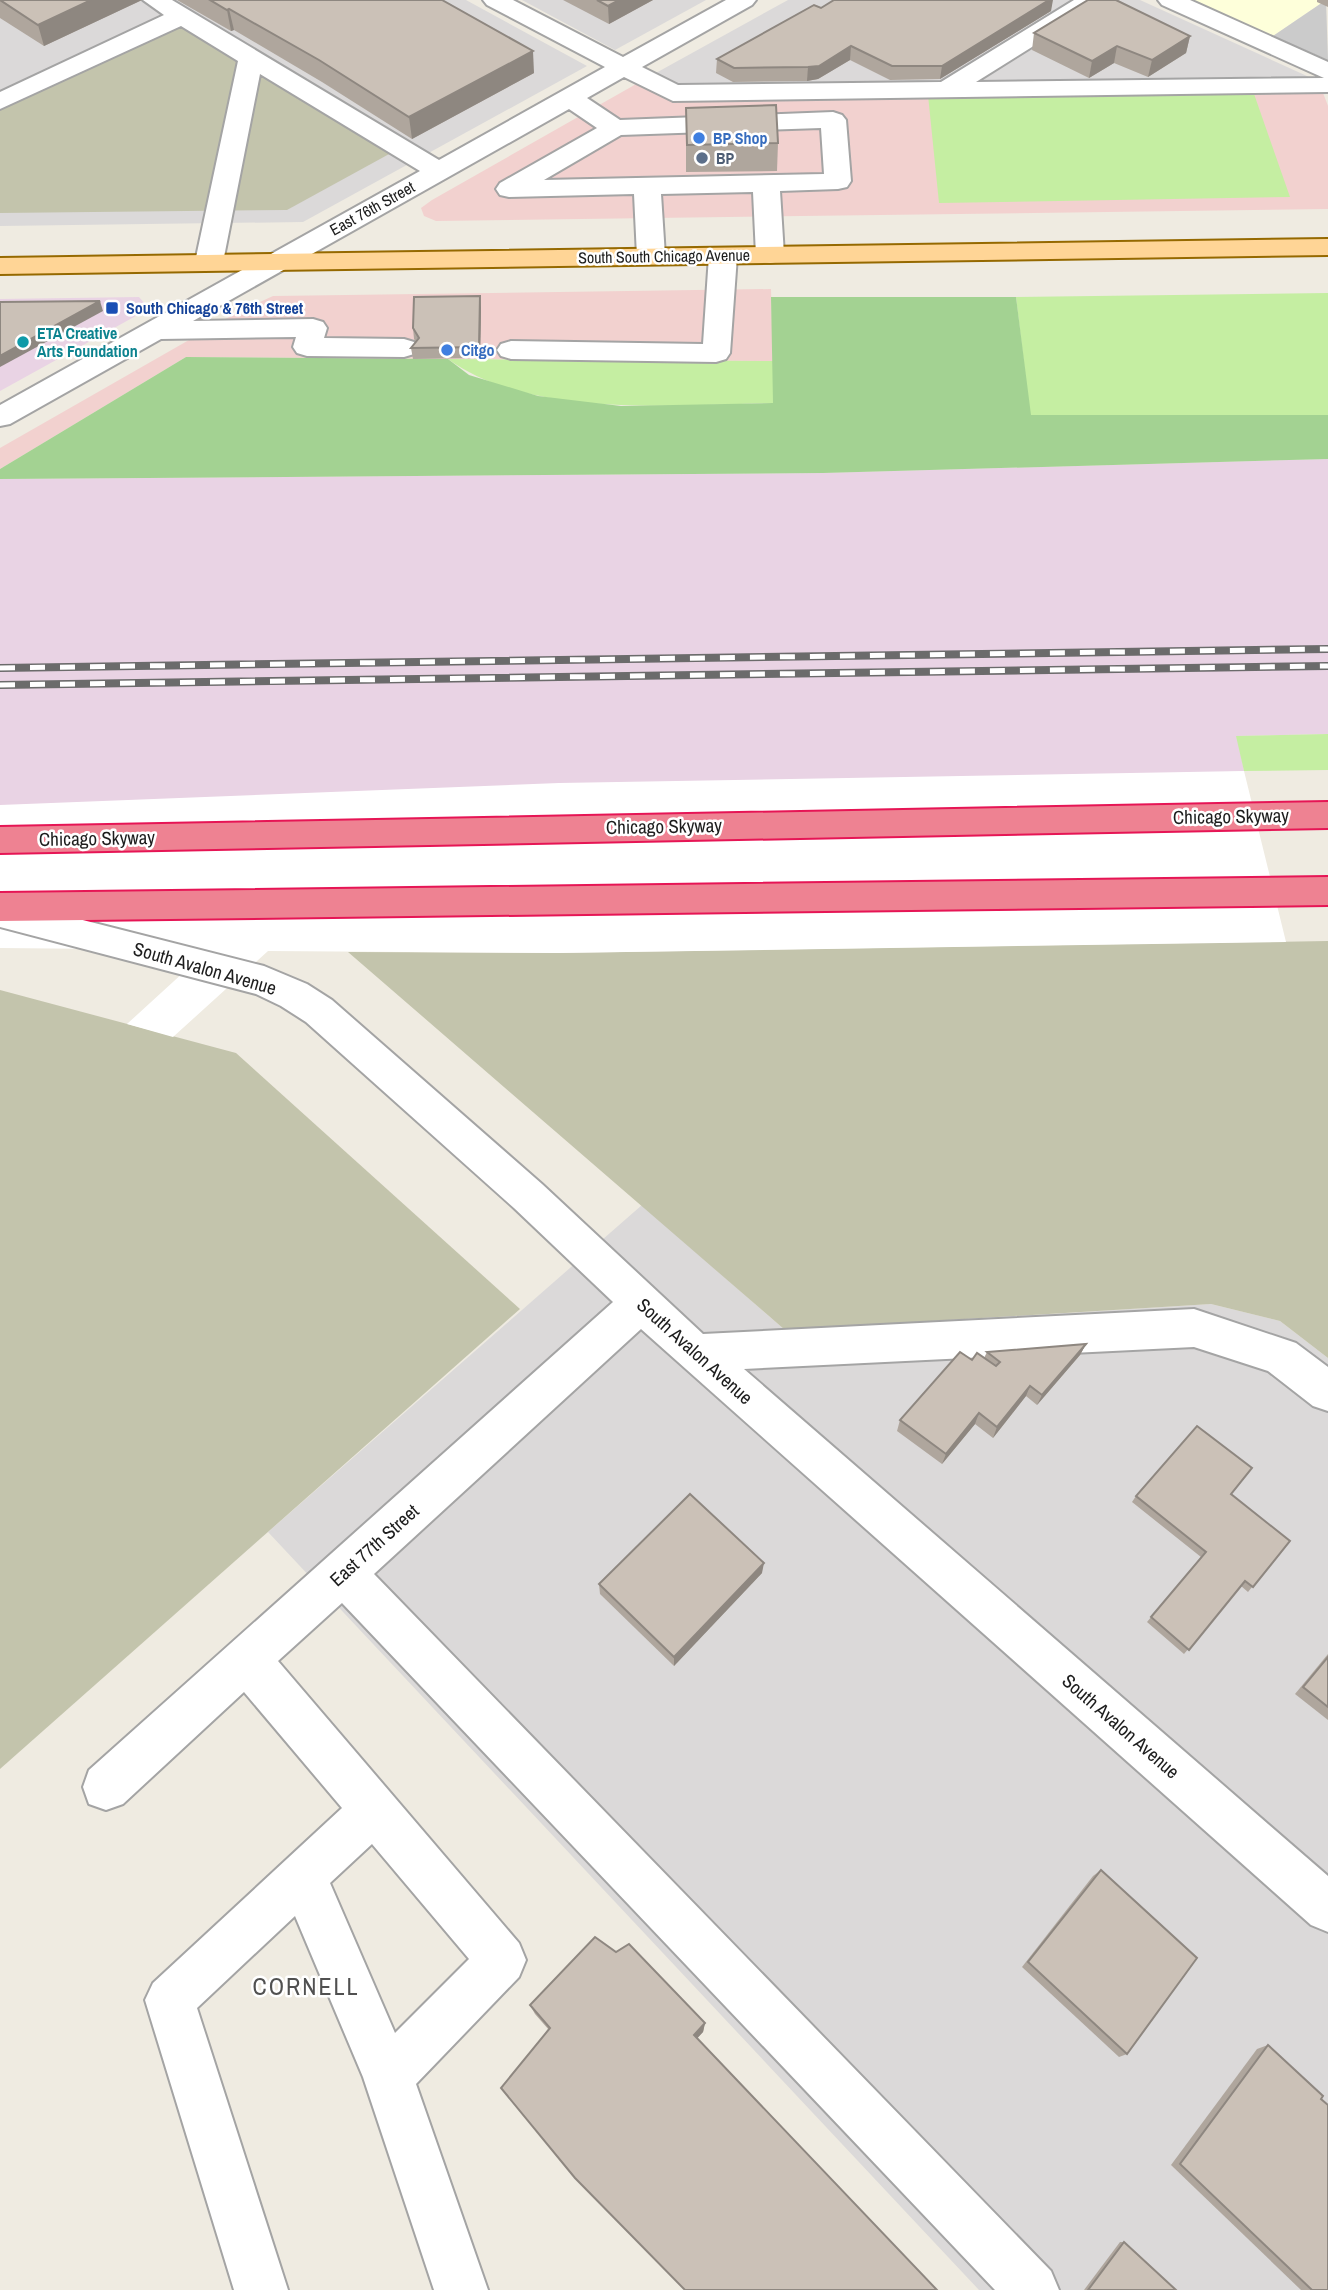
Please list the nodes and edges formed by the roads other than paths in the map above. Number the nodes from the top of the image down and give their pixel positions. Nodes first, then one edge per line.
1 (155, 0) edge
2 (495, 0) edge
3 (744, 0) edge
4 (1091, 0) edge
5 (1170, 0) edge
6 (182, 16) junction
7 (251, 58) junction
8 (622, 68) junction
9 (1328, 71) edge
10 (1328, 85) edge
11 (947, 89) junction
12 (569, 98) junction
13 (0, 101) edge
14 (615, 128) junction
15 (450, 165) junction
16 (766, 184) junction
17 (647, 186) junction
18 (509, 189) junction
19 (1328, 247) edge
20 (770, 255) junction
21 (651, 256) junction
22 (723, 256) junction
23 (277, 261) junction
24 (209, 262) junction
25 (0, 266) edge
26 (154, 330) junction
27 (404, 348) dead end
28 (512, 350) dead end
29 (0, 416) edge
30 (1328, 815) edge
31 (0, 840) edge
32 (1328, 891) edge
33 (0, 907) edge
34 (0, 913) edge
35 (642, 1302) junction
36 (695, 1353) junction
37 (1328, 1392) edge
38 (343, 1573) junction
39 (247, 1660) junction
40 (106, 1787) dead end
41 (375, 1809) junction
42 (303, 1877) junction
43 (1328, 1908) edge
44 (388, 2076) junction
45 (261, 2290) edge
46 (461, 2290) edge
47 (1032, 2290) edge

1 - 6 street
2 - 8 street
3 - 8 street, East 76th Street
4 - 11 street
5 - 9 street
6 - 7 street
6 - 13 street
7 - 15 street
7 - 24 street
8 - 11 street
8 - 12 street, East 76th Street
10 - 11 street
12 - 14 street
12 - 15 street, East 76th Street
14 - 16 street
14 - 18 street
15 - 18 street
15 - 23 street, East 76th Street
16 - 17 street
16 - 20 street
17 - 18 street
17 - 21 street
19 - 20 main road, South South Chicago Avenue
20 - 22 main road, South South Chicago Avenue
21 - 22 main road, South South Chicago Avenue
21 - 23 main road, South South Chicago Avenue
22 - 28 street
23 - 24 main road, South South Chicago Avenue
23 - 26 street, East 76th Street
24 - 25 main road, South South Chicago Avenue
26 - 27 street
26 - 29 street, East 76th Street
30 - 31 highway, Chicago Skyway
32 - 33 highway
34 - 35 street, South Avalon Avenue
35 - 36 street, South Avalon Avenue
35 - 38 street, East 77th Street
36 - 37 street
36 - 43 street, South Avalon Avenue
38 - 39 street, East 77th Street
38 - 47 street
39 - 40 street, East 77th Street
39 - 41 street
41 - 42 street
41 - 44 street
42 - 44 street
42 - 45 street
44 - 46 street

